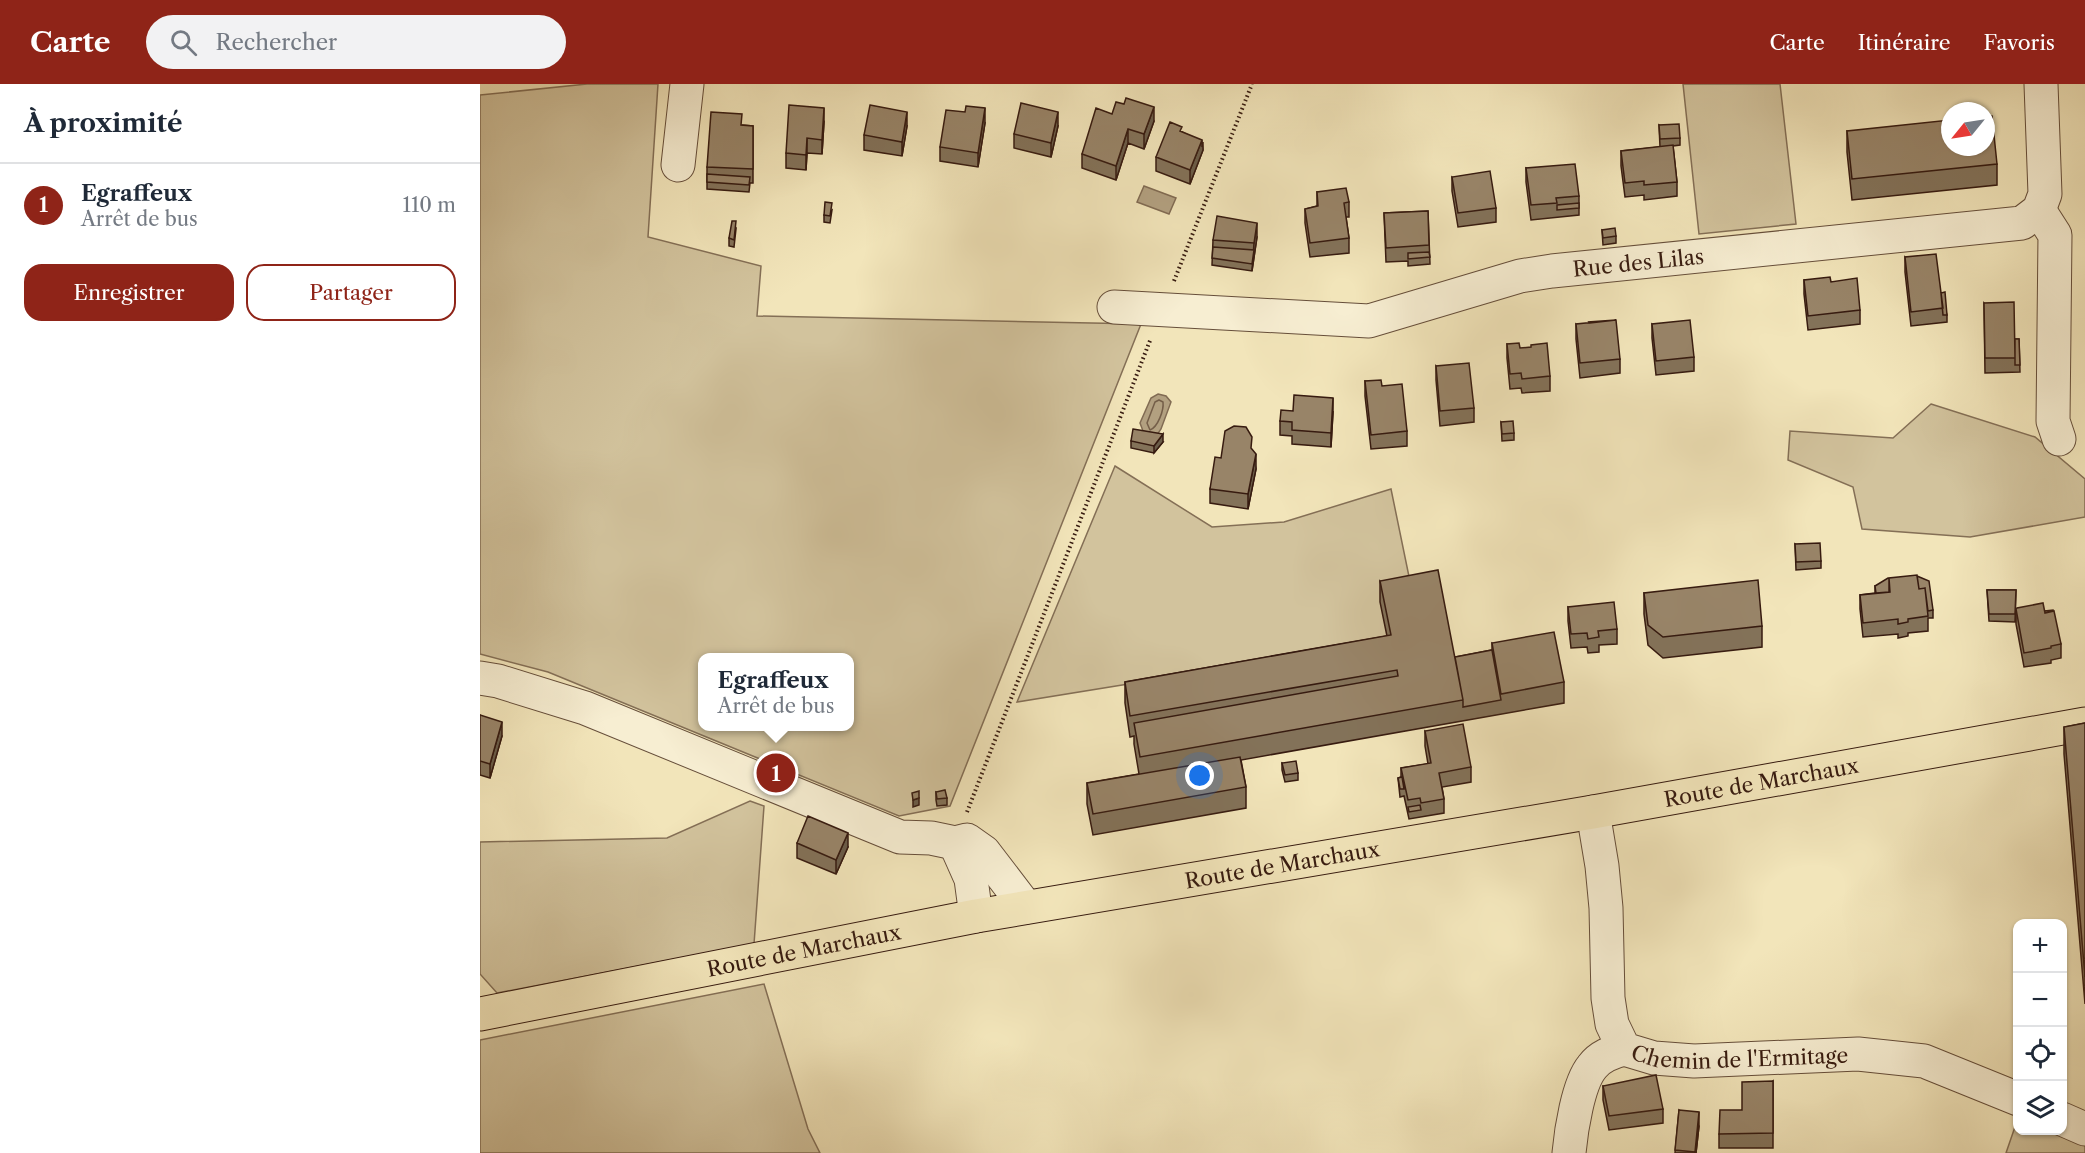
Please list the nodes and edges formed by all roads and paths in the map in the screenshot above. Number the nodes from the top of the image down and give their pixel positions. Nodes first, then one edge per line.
1 (687, 84) edge
2 (1252, 84) edge
3 (2041, 84) edge
4 (678, 165) dead end
5 (2039, 210) junction
6 (1114, 307) dead end
7 (1162, 310) junction
8 (2059, 439) dead end
9 (480, 678) edge
10 (2085, 724) edge
11 (1593, 812) junction
12 (955, 843) junction
13 (1026, 907) junction
14 (976, 916) junction
15 (480, 1014) edge
16 (1624, 1049) junction
17 (2013, 1097) edge
18 (2067, 1121) edge
19 (2085, 1129) edge
20 (1569, 1153) edge

1 - 4 street
2 - 7 path
3 - 5 street
5 - 7 street, Rue des Lilas
5 - 8 street
6 - 7 street, Rue des Lilas
7 - 12 path
9 - 12 street
10 - 11 main road, Route de Marchaux
11 - 13 main road, Route de Marchaux
11 - 16 street, Chemin de l'Ermitage
12 - 13 street
12 - 14 street
13 - 14 main road, Route de Marchaux
14 - 15 main road, Route de Marchaux
16 - 17 street, Chemin de l'Ermitage
16 - 20 street
18 - 19 street

